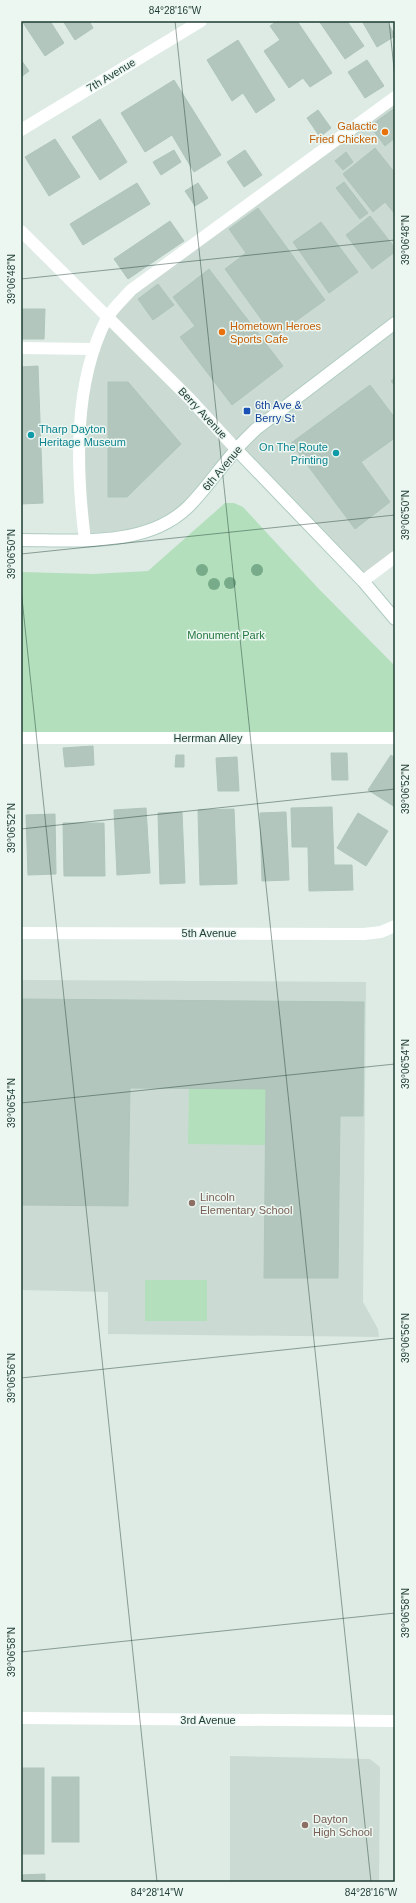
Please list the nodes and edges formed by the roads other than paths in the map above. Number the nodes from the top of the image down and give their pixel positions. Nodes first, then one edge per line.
1 (201, 21) edge
2 (395, 97) edge
3 (21, 130) edge
4 (21, 231) edge
5 (108, 316) junction
6 (395, 323) edge
7 (21, 348) edge
8 (94, 349) junction
9 (236, 449) junction
10 (21, 540) edge
11 (84, 540) junction
12 (395, 557) edge
13 (363, 581) junction
14 (395, 619) edge
15 (21, 738) edge
16 (395, 738) edge
17 (395, 926) edge
18 (21, 933) edge
19 (21, 1718) edge
20 (395, 1721) edge

1 - 3 street, 7th Avenue
2 - 5 street
4 - 5 street, Berry Avenue
5 - 8 street
5 - 9 street, Berry Avenue
6 - 9 street, 6th Avenue
7 - 8 street
8 - 11 street
9 - 11 street, 6th Avenue
9 - 13 street, Berry Avenue
10 - 11 street, 6th Avenue
12 - 13 street
13 - 14 street, Berry Avenue
15 - 16 street, Herrman Alley
17 - 18 street, 5th Avenue
19 - 20 street, 3rd Avenue

